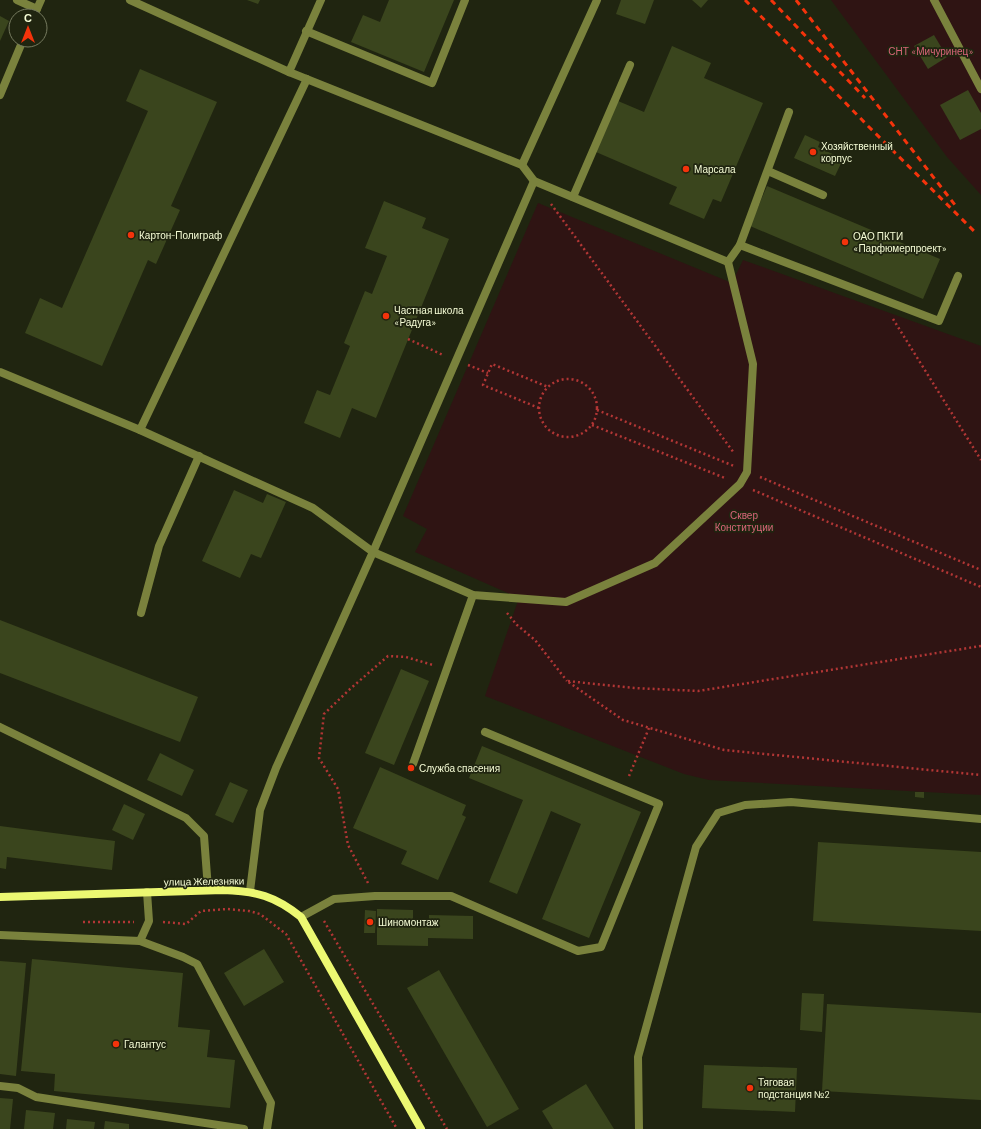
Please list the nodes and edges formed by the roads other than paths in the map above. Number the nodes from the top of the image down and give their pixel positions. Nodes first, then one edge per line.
1 (17, 0) edge
2 (130, 0) edge
3 (321, 0) edge
4 (465, 0) edge
5 (597, 0) edge
6 (934, 0) edge
7 (29, 8) edge
8 (306, 30) junction
9 (20, 48) edge
10 (630, 65) dead end
11 (289, 72) junction
12 (307, 79) junction
13 (981, 89) edge
14 (0, 95) edge
15 (789, 112) dead end
16 (522, 165) junction
17 (768, 171) junction
18 (534, 181) junction
19 (823, 195) dead end
20 (573, 197) junction
21 (740, 245) junction
22 (728, 262) junction
23 (958, 276) dead end
24 (0, 372) edge
25 (140, 430) junction
26 (199, 456) junction
27 (373, 552) junction
28 (473, 595) junction
29 (141, 613) dead end
30 (0, 727) edge
31 (485, 732) dead end
32 (413, 764) dead end
33 (981, 819) edge
34 (208, 889) junction
35 (250, 891) junction
36 (147, 892) junction
37 (0, 897) edge
38 (301, 917) junction
39 (0, 935) edge
40 (140, 941) junction
41 (0, 1086) edge
42 (244, 1129) edge
43 (267, 1129) edge
44 (420, 1129) edge
45 (638, 1129) edge

1 - 7 street
2 - 11 street
3 - 8 street
4 - 8 street
5 - 16 street
6 - 13 street
8 - 11 street
9 - 14 street
10 - 20 street
11 - 12 street
12 - 16 street
12 - 25 street
15 - 17 street
16 - 18 street
17 - 19 street
17 - 21 street
18 - 20 street
18 - 27 street
20 - 22 street
21 - 22 street
21 - 23 street
22 - 28 street
24 - 25 street
25 - 26 street
26 - 27 street
26 - 29 street
27 - 28 street
27 - 35 street
28 - 32 street
30 - 34 street
31 - 38 street
33 - 45 street
34 - 35 street, улица Железняки
34 - 36 street, улица Железняки
35 - 38 street, улица Железняки
36 - 37 street, улица Железняки
36 - 40 street
38 - 44 street, улица Железняки
39 - 40 street
40 - 43 street
41 - 42 street

